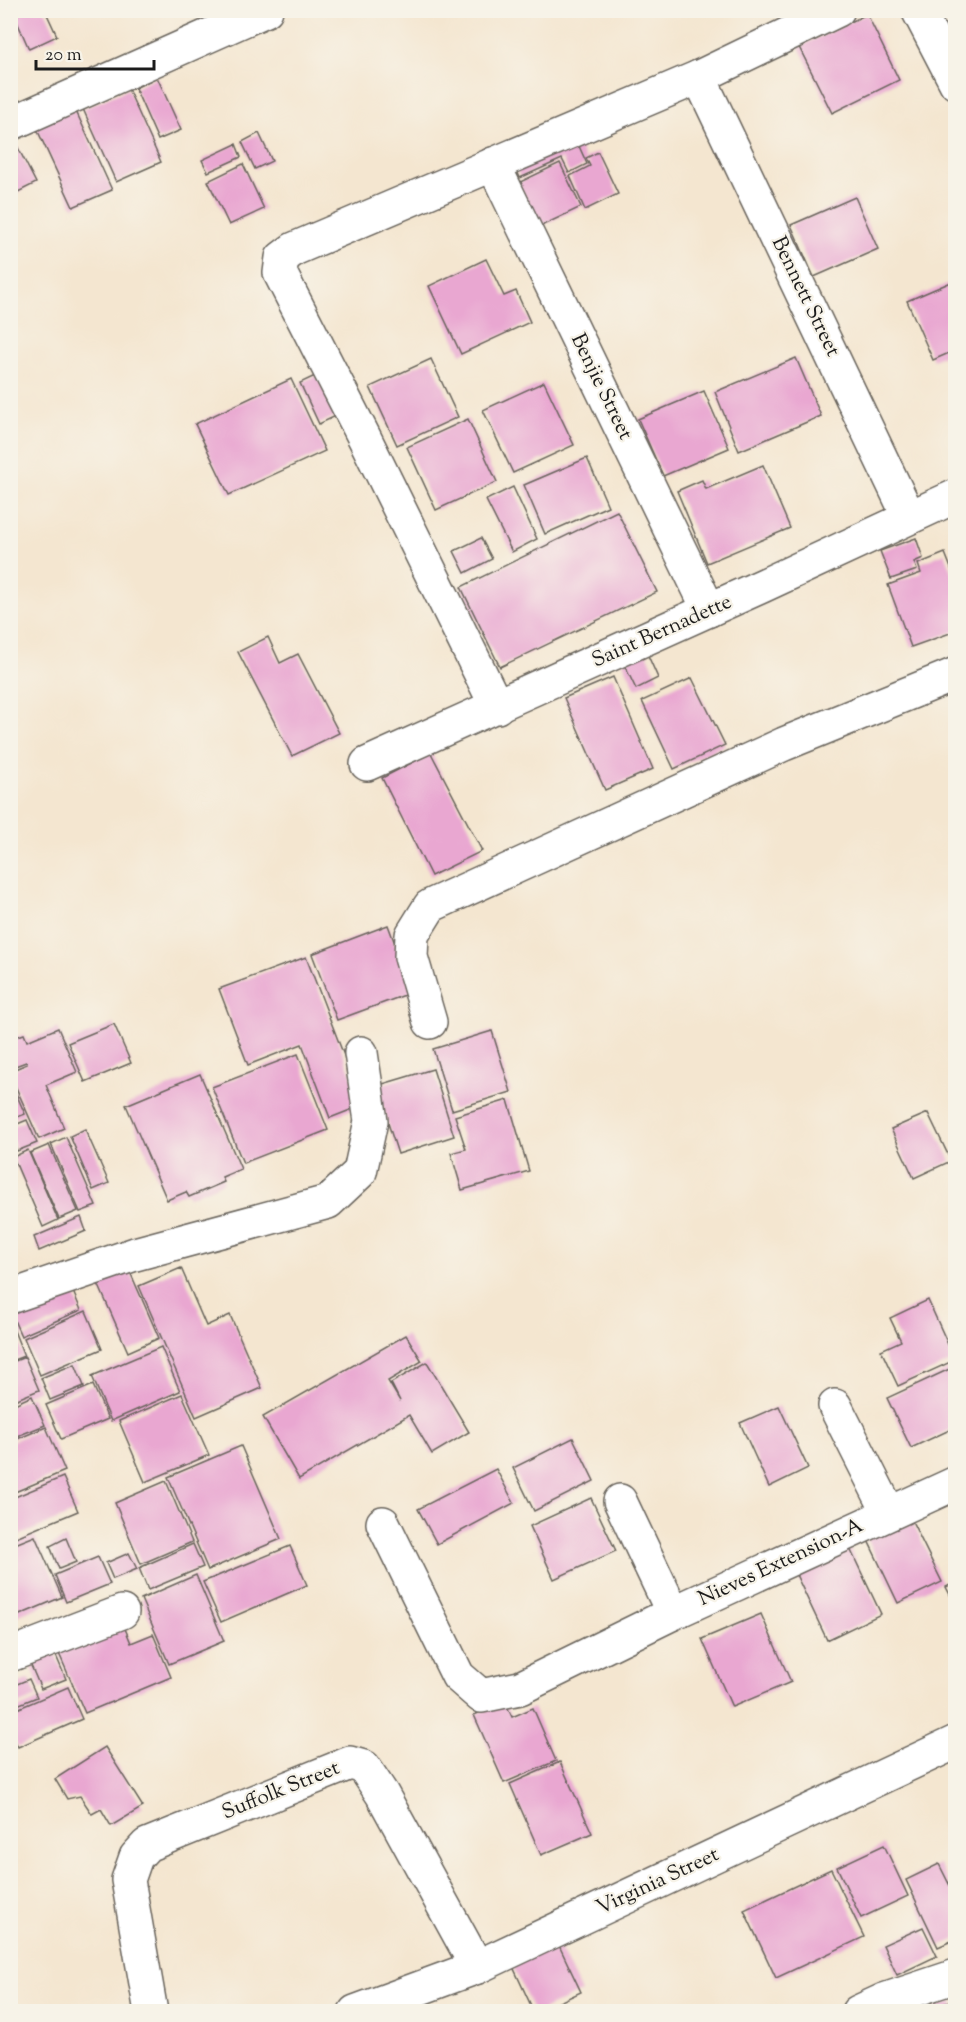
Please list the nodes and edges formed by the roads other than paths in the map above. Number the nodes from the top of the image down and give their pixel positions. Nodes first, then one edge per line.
1 (266, 10) edge
2 (838, 10) edge
3 (918, 10) edge
4 (699, 77) junction
5 (956, 83) edge
6 (10, 124) edge
7 (493, 164) junction
8 (956, 496) edge
9 (909, 517) junction
10 (708, 610) junction
11 (956, 674) edge
12 (497, 707) junction
13 (367, 764) dead end
14 (430, 1022) dead end
15 (361, 1053) dead end
16 (10, 1296) edge
17 (835, 1406) dead end
18 (956, 1483) edge
19 (620, 1502) dead end
20 (889, 1513) junction
21 (384, 1523) dead end
22 (122, 1612) dead end
23 (673, 1613) junction
24 (10, 1655) edge
25 (956, 1742) edge
26 (477, 1967) junction
27 (956, 1976) edge
28 (151, 2012) edge
29 (355, 2012) edge
30 (858, 2012) edge

1 - 6 street
2 - 4 street
3 - 5 street
4 - 7 street
4 - 9 street, Bennett Street
7 - 10 street, Benjie Street
7 - 12 street
8 - 9 street, Saint Bernadette
9 - 10 street, Saint Bernadette
10 - 12 street, Saint Bernadette
11 - 14 street
12 - 13 street, Saint Bernadette
15 - 16 street
17 - 20 street, Nieves Extension-A
18 - 20 street, Nieves Extension-A
19 - 23 street, Nieves Extension-A
20 - 23 street, Nieves Extension-A
21 - 23 street, Nieves Extension-A
22 - 24 street
25 - 26 street, Virginia Street
26 - 28 street, Suffolk Street
26 - 29 street, Virginia Street
27 - 30 street

